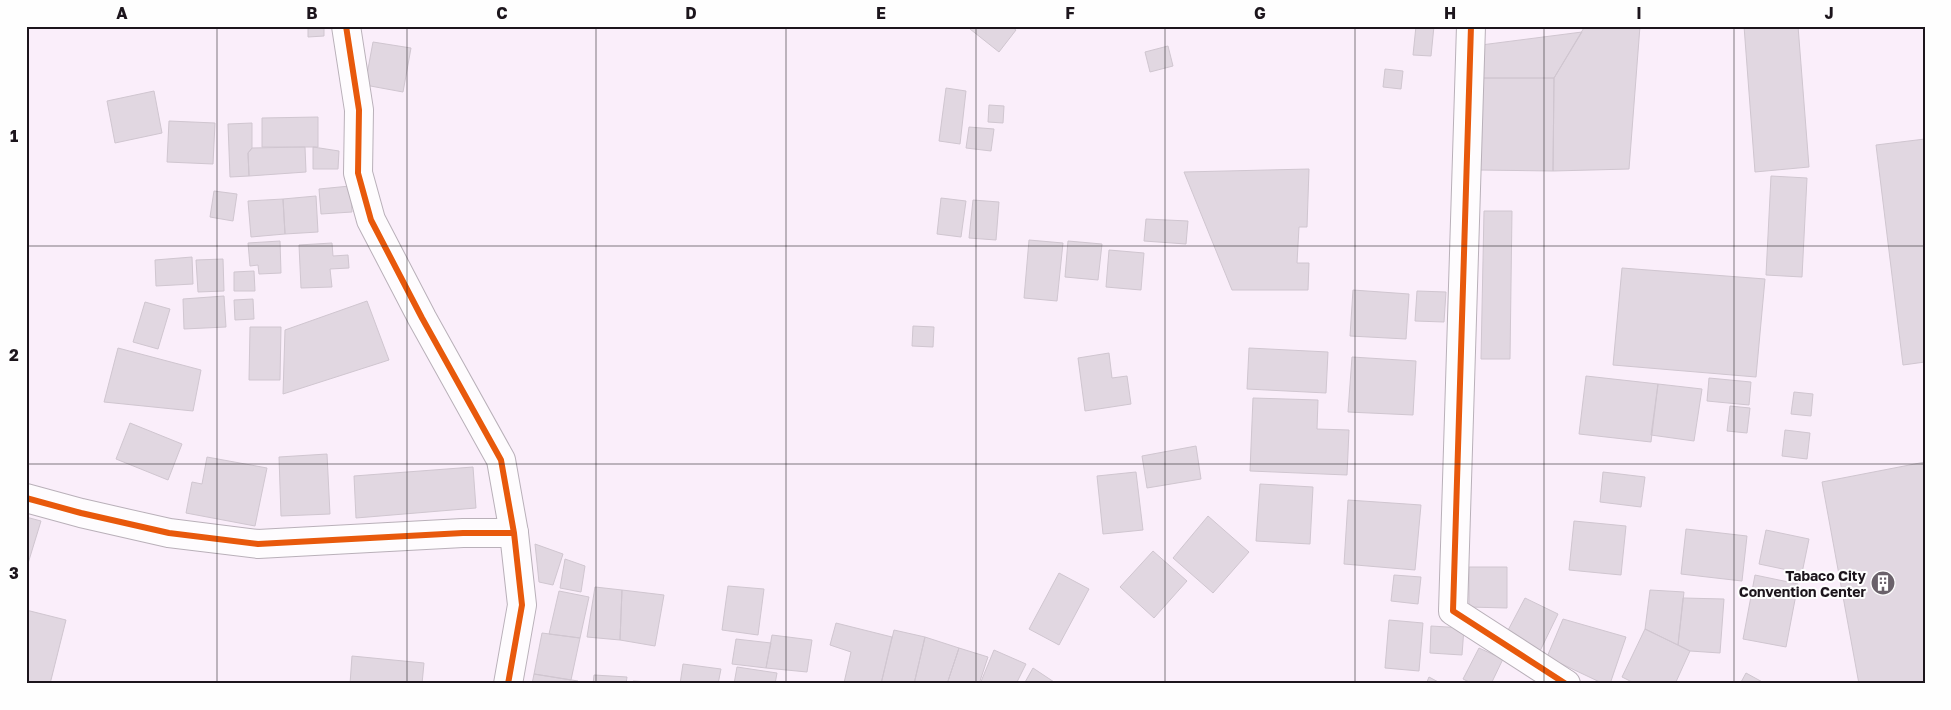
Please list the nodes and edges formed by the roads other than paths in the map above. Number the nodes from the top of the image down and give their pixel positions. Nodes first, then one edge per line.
1 (346, 26) edge
2 (1471, 26) edge
3 (26, 498) edge
4 (514, 533) junction
5 (508, 684) edge
6 (1566, 684) edge

1 - 4 street
2 - 6 street
3 - 4 street
4 - 5 street

